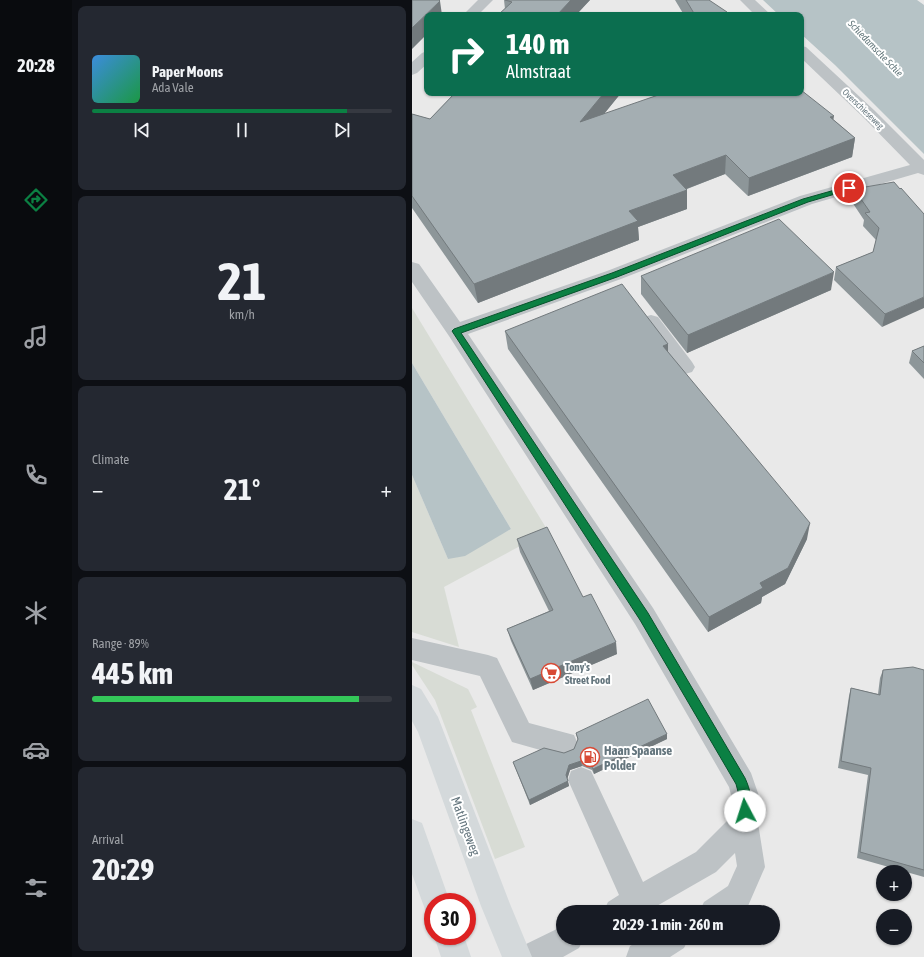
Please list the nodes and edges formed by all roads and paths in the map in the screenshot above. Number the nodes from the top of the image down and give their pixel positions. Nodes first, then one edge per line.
1 (486, 0) edge
2 (747, 0) edge
3 (473, 12) edge
4 (761, 12) edge
5 (804, 53) edge
6 (424, 59) edge
7 (412, 70) edge
8 (923, 169) edge
9 (412, 268) edge
10 (638, 306) edge
11 (456, 331) junction
12 (685, 367) dead end
13 (412, 650) edge
14 (412, 697) edge
15 (565, 744) dead end
16 (581, 780) dead end
17 (744, 823) junction
18 (412, 833) edge
19 (433, 893) edge
20 (630, 905) edge
21 (638, 905) edge
22 (724, 905) edge
23 (452, 945) edge
24 (556, 945) edge
25 (456, 957) edge
26 (517, 957) edge
27 (533, 957) edge

1 - 3 street
2 - 4 street
5 - 8 street, Overschieseweg
6 - 7 street
8 - 11 street
9 - 11 street
10 - 12 street
11 - 17 street
13 - 15 street
14 - 26 main road, Matlingeweg
16 - 20 street
17 - 21 street
17 - 22 street
18 - 19 main road
23 - 25 main road
24 - 27 street

